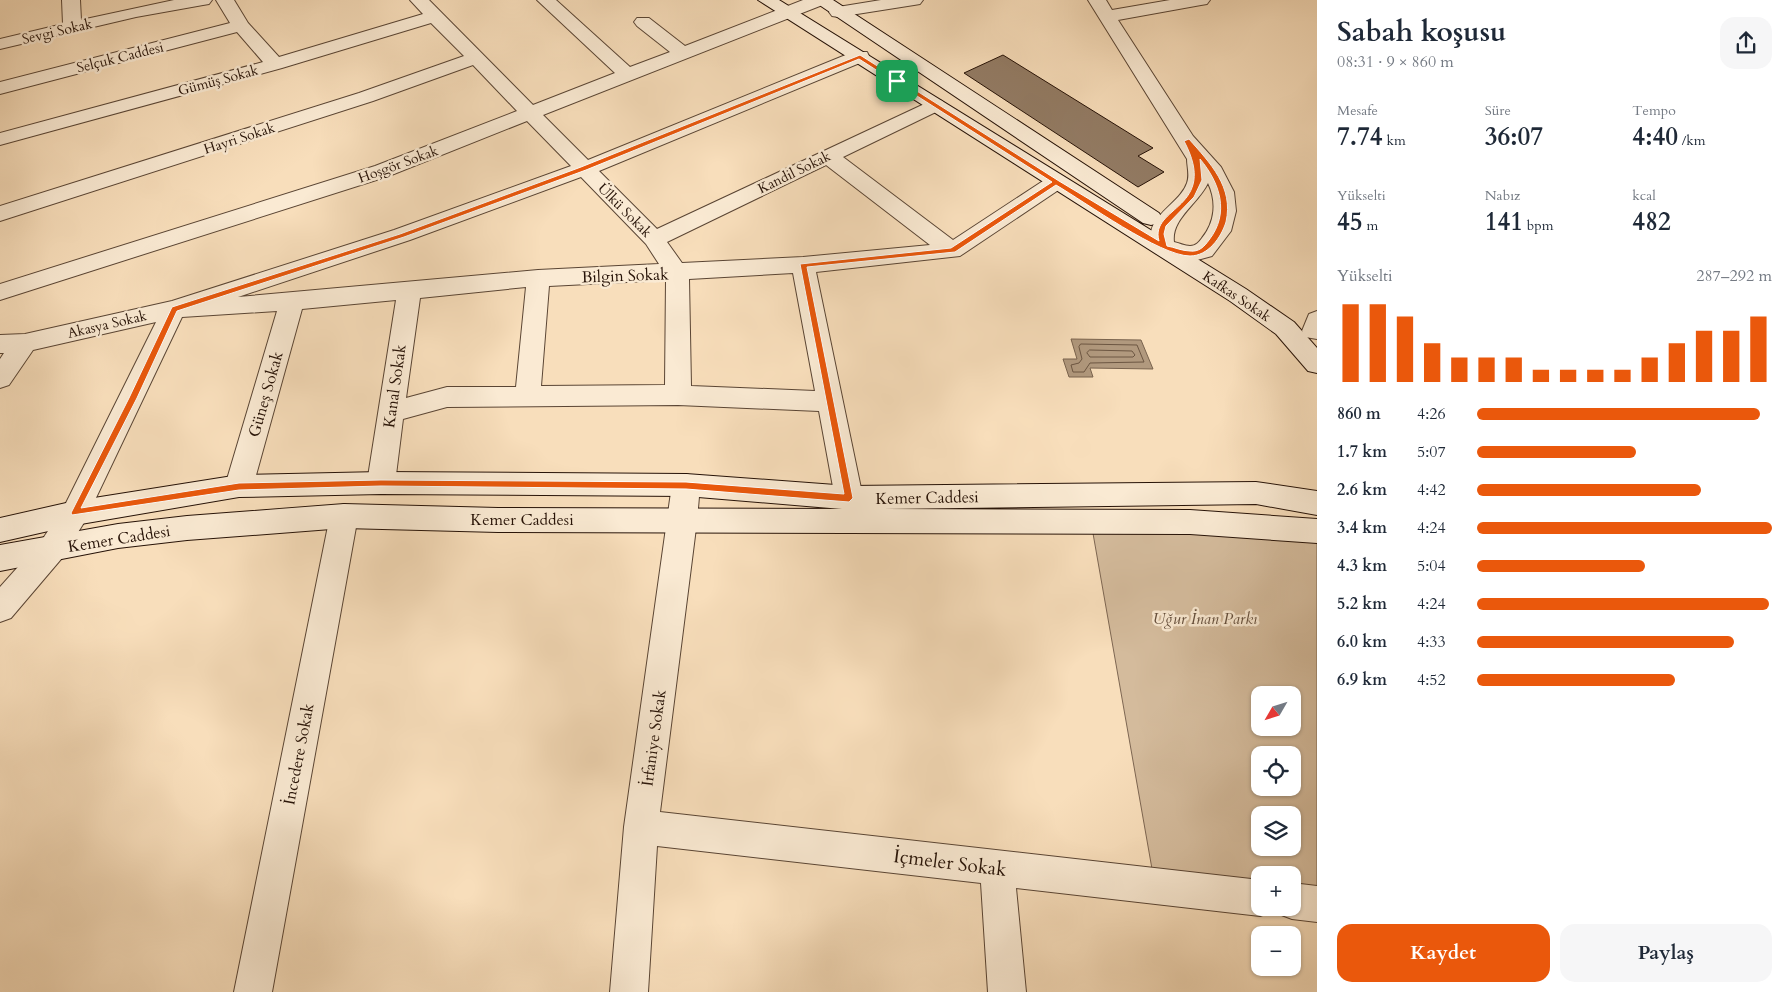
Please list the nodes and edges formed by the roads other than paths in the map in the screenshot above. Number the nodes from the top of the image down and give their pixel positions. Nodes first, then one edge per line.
1 (71, 0) edge
2 (203, 0) edge
3 (225, 0) edge
4 (419, 0) edge
5 (546, 0) edge
6 (767, 0) edge
7 (820, 0) edge
8 (914, 0) edge
9 (1097, 0) edge
10 (1201, 0) edge
11 (136, 6) edge
12 (786, 11) junction
13 (838, 12) junction
14 (434, 16) junction
15 (1108, 16) junction
16 (643, 22) dead end
17 (241, 26) junction
18 (72, 28) junction
19 (0, 44) edge
20 (683, 54) junction
21 (860, 56) junction
22 (476, 58) junction
23 (275, 64) junction
24 (629, 76) junction
25 (0, 88) edge
26 (935, 105) junction
27 (531, 114) junction
28 (0, 139) edge
29 (1187, 141) junction
30 (828, 156) junction
31 (584, 169) junction
32 (1056, 182) junction
33 (0, 214) edge
34 (1163, 226) junction
35 (654, 240) junction
36 (1164, 247) junction
37 (952, 251) junction
38 (1204, 251) junction
39 (803, 265) junction
40 (677, 273) junction
41 (538, 278) junction
42 (409, 290) junction
43 (0, 292) edge
44 (292, 302) junction
45 (174, 309) junction
46 (1316, 329) edge
47 (26, 342) junction
48 (0, 344) edge
49 (1317, 364) edge
50 (0, 378) edge
51 (528, 395) junction
52 (678, 395) junction
53 (831, 402) junction
54 (390, 412) junction
55 (381, 483) junction
56 (686, 485) junction
57 (239, 486) junction
58 (849, 498) junction
59 (1317, 504) edge
60 (75, 513) junction
61 (344, 516) junction
62 (683, 520) junction
63 (0, 530) edge
64 (1317, 531) edge
65 (52, 549) junction
66 (0, 558) edge
67 (0, 608) edge
68 (641, 827) junction
69 (996, 868) junction
70 (1251, 897) edge
71 (1301, 902) edge
72 (1317, 904) edge
73 (252, 992) edge
74 (629, 992) edge
75 (1007, 992) edge

1 - 18 street
2 - 11 street, Sevgi Sokak
3 - 17 street
4 - 14 street, Ülkü Sokak
5 - 24 street
6 - 12 street, Kafkas Sokak
7 - 12 street, Hoşgör Sokak
7 - 13 street, Kafkas Sokak
8 - 13 street
9 - 15 street
10 - 15 street
11 - 18 street, Sevgi Sokak
12 - 20 street, Hoşgör Sokak
12 - 21 street, Kafkas Sokak
13 - 34 street, Kafkas Sokak
14 - 22 street, Ülkü Sokak
14 - 23 street, Gümüş Sokak
15 - 29 street
16 - 20 street
17 - 23 street
17 - 25 street, Selçuk Caddesi
18 - 19 street, Sevgi Sokak
20 - 24 street, Hoşgör Sokak
21 - 26 street, Kafkas Sokak
21 - 31 street, Akasya Sokak
22 - 27 street, Ülkü Sokak
22 - 33 street, Hayri Sokak
23 - 28 street, Gümüş Sokak
24 - 27 street, Hoşgör Sokak
26 - 30 street, Kandil Sokak
26 - 32 street, Kafkas Sokak
27 - 31 street, Ülkü Sokak
27 - 43 street, Hoşgör Sokak
29 - 34 street
29 - 38 street
30 - 35 street, Kandil Sokak
30 - 37 street
31 - 35 street, Ülkü Sokak
31 - 45 street, Akasya Sokak
32 - 36 street, Kafkas Sokak
32 - 37 street, Bilgin Sokak
34 - 36 street
34 - 38 street, Kafkas Sokak
35 - 40 street, Ülkü Sokak
36 - 38 street
36 - 49 street, Kafkas Sokak
37 - 39 street, Bilgin Sokak
38 - 46 street, Kafkas Sokak
39 - 40 street, Bilgin Sokak
39 - 53 street
40 - 41 street, Bilgin Sokak
40 - 52 street
41 - 42 street, Bilgin Sokak
41 - 51 street
42 - 44 street, Bilgin Sokak
42 - 54 street, Kanal Sokak
44 - 45 street, Bilgin Sokak
44 - 57 street, Güneş Sokak
45 - 47 street, Akasya Sokak
45 - 60 street
47 - 48 street, Akasya Sokak
47 - 50 street
51 - 52 street
51 - 54 street
52 - 53 street
53 - 58 street
54 - 55 street, Kanal Sokak
55 - 56 street, Kemer Caddesi
55 - 57 street, Kemer Caddesi
56 - 58 street, Kemer Caddesi
56 - 62 street, İrfaniye Sokak
57 - 60 street, Kemer Caddesi
58 - 59 street, Kemer Caddesi
60 - 63 street, Kemer Caddesi
60 - 65 street
61 - 62 street, Kemer Caddesi
61 - 65 street, Kemer Caddesi
61 - 73 street, İncedere Sokak
62 - 64 street, Kemer Caddesi
62 - 68 street, İrfaniye Sokak
65 - 66 street, Kemer Caddesi
65 - 67 street
68 - 69 street, İçmeler Sokak
68 - 74 street, İrfaniye Sokak
69 - 70 street, İçmeler Sokak
69 - 75 street
71 - 72 street

